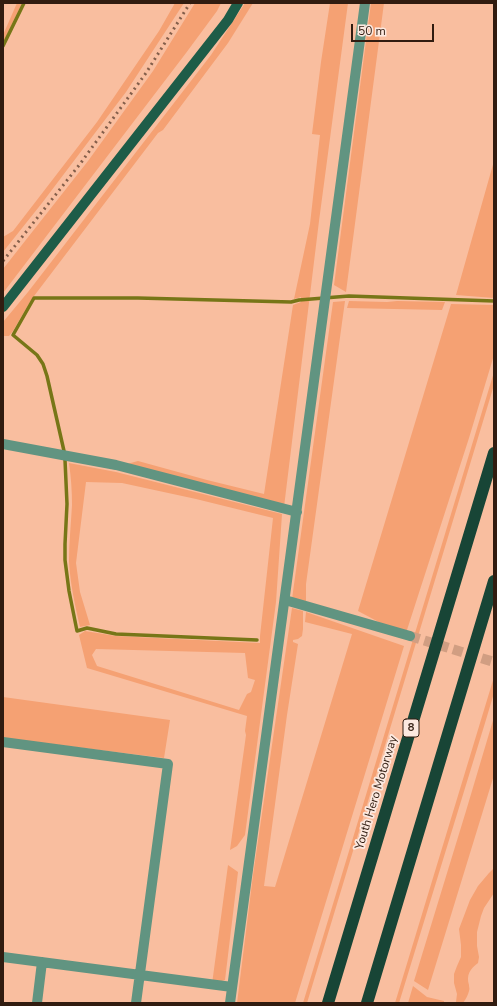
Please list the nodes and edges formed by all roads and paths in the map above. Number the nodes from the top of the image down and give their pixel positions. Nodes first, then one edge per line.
1 (238, 3) edge
2 (365, 3) edge
3 (3, 307) edge
4 (3, 444) edge
5 (494, 453) edge
6 (296, 512) junction
7 (494, 581) edge
8 (284, 600) junction
9 (410, 636) tunnel mouth
10 (3, 742) edge
11 (3, 957) edge
12 (42, 962) junction
13 (140, 975) junction
14 (232, 987) junction
15 (37, 1003) edge
16 (136, 1003) edge
17 (230, 1003) edge
18 (328, 1003) edge
19 (367, 1003) edge

1 - 3 main road
2 - 6 street
4 - 6 street
5 - 18 highway, Youth Hero Motorway / 8
6 - 8 street
7 - 19 highway
8 - 9 street
8 - 14 street
10 - 13 street
11 - 12 street
12 - 13 street
12 - 15 street
13 - 14 street
13 - 16 street
14 - 17 street

